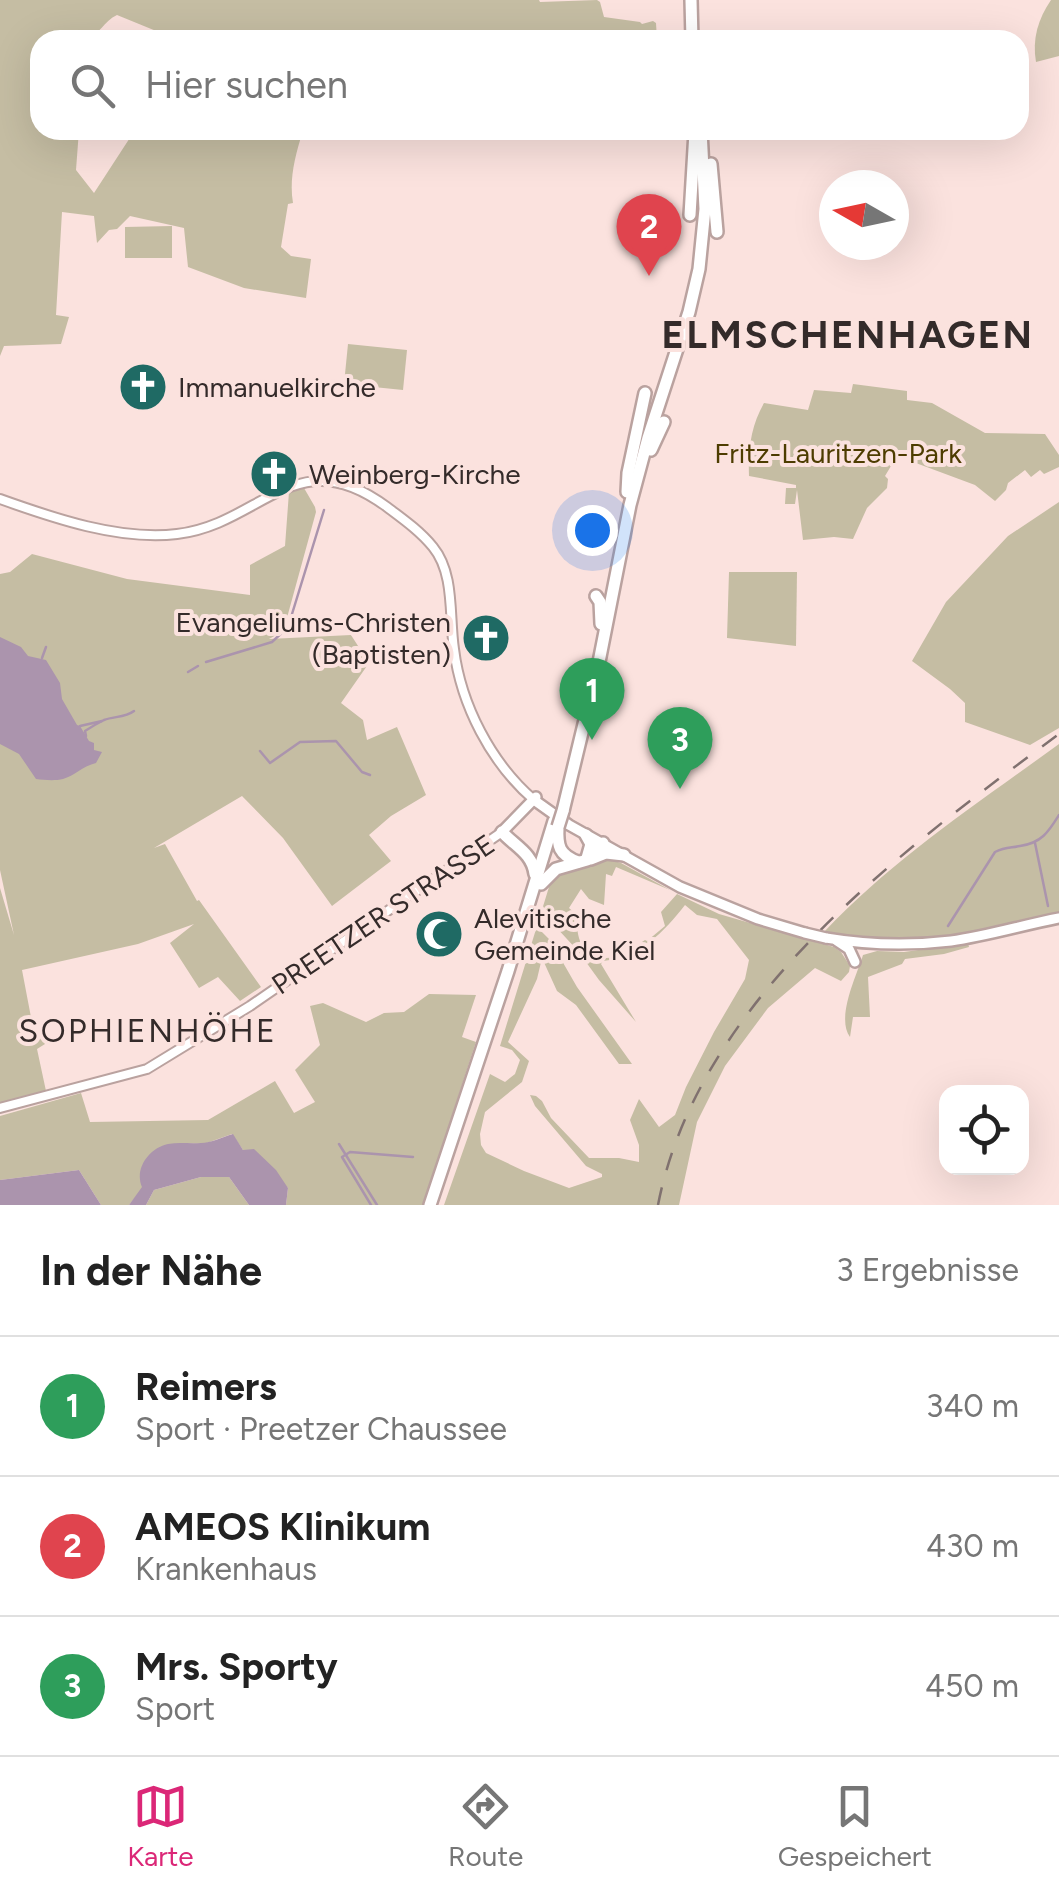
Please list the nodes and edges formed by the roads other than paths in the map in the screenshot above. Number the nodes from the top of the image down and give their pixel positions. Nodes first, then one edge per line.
1 (688, 0) edge
2 (689, 30) edge
3 (698, 140) edge
4 (700, 140) edge
5 (702, 140) edge
6 (690, 215) dead end
7 (717, 232) dead end
8 (645, 393) dead end
9 (664, 422) dead end
10 (0, 499) edge
11 (628, 499) junction
12 (596, 596) dead end
13 (601, 624) junction
14 (602, 672) dead end
15 (592, 692) junction
16 (535, 798) junction
17 (543, 807) junction
18 (525, 810) junction
19 (557, 818) junction
20 (502, 832) junction
21 (586, 835) junction
22 (604, 843) junction
23 (521, 848) junction
24 (624, 855) junction
25 (582, 861) junction
26 (538, 884) junction
27 (1059, 918) edge
28 (830, 938) junction
29 (855, 962) dead end
30 (0, 1108) edge
31 (433, 1205) edge

1 - 2 highway
3 - 6 highway
4 - 11 highway
5 - 7 highway
8 - 11 highway
9 - 11 highway
10 - 16 street
11 - 13 highway
11 - 15 highway
12 - 13 highway
13 - 19 highway
14 - 15 highway
15 - 19 highway
16 - 17 main road
16 - 18 main road, PREETZER STRASSE
16 - 22 main road
17 - 18 main road
17 - 21 main road
18 - 20 main road, PREETZER STRASSE
19 - 23 highway
19 - 25 highway
19 - 26 highway
20 - 23 highway
20 - 30 street, PREETZER STRASSE
21 - 22 main road
21 - 25 highway
22 - 24 main road
22 - 25 highway
23 - 26 highway
24 - 25 highway
24 - 28 main road, bridge
25 - 26 highway
26 - 31 highway
27 - 28 main road
28 - 29 main road

